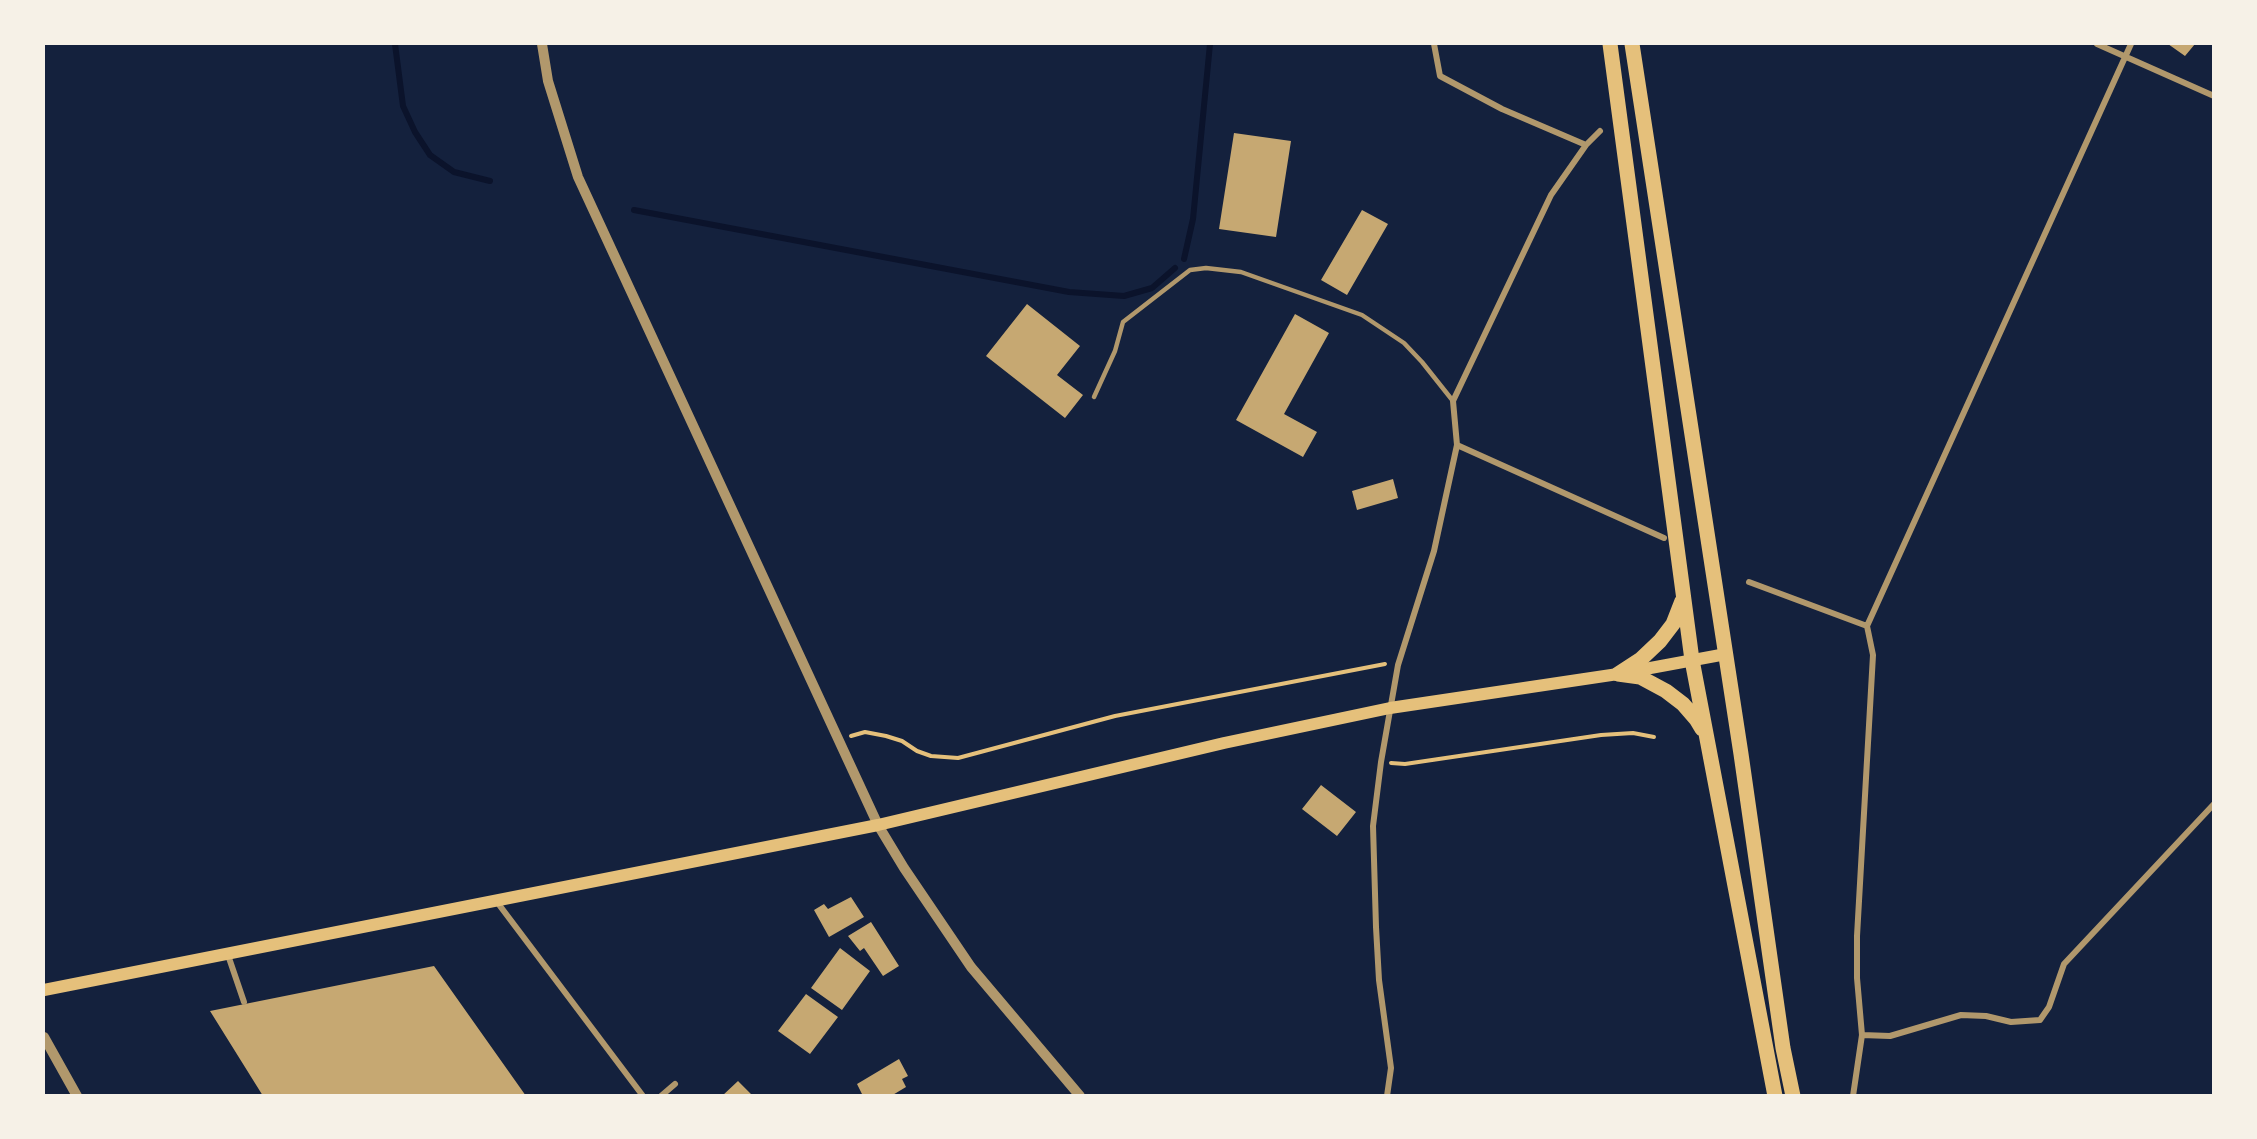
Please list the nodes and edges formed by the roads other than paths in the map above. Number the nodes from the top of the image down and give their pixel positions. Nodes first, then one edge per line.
1 (542, 44) edge
2 (1434, 44) edge
3 (1610, 44) edge
4 (1632, 44) edge
5 (2097, 44) edge
6 (2130, 44) edge
7 (2125, 57) junction
8 (2214, 96) edge
9 (1600, 131) dead end
10 (1586, 145) junction
11 (1094, 397) dead end
12 (1453, 401) junction
13 (1457, 445) junction
14 (1664, 538) dead end
15 (1749, 582) dead end
16 (1683, 595) junction
17 (1867, 626) junction
18 (1726, 654) junction
19 (1692, 660) junction
20 (1618, 674) junction
21 (1390, 708) junction
22 (1707, 742) junction
23 (2214, 804) edge
24 (878, 825) junction
25 (497, 902) junction
26 (228, 955) junction
27 (44, 990) edge
28 (244, 1002) dead end
29 (1862, 1035) junction
30 (44, 1037) edge
31 (675, 1084) dead end
32 (77, 1095) edge
33 (643, 1095) edge
34 (661, 1095) edge
35 (1080, 1095) edge
36 (1387, 1095) edge
37 (1775, 1095) edge
38 (1793, 1095) edge
39 (1853, 1095) edge

1 - 24 street
2 - 10 street
3 - 16 main road
4 - 18 main road
5 - 7 street
6 - 7 street
7 - 8 street
7 - 17 street
9 - 10 street
10 - 12 street
11 - 12 lane
12 - 13 street
13 - 14 street
13 - 21 street
15 - 17 street
16 - 19 main road
16 - 20 main road
17 - 29 street
18 - 19 main road
18 - 38 main road
19 - 20 main road
19 - 22 main road
20 - 21 main road
20 - 22 main road
21 - 24 main road
21 - 36 street
22 - 37 main road
23 - 29 street
24 - 25 main road
24 - 35 street
25 - 26 main road
25 - 33 street
26 - 27 main road
26 - 28 street
29 - 39 street
30 - 32 street
31 - 34 street

